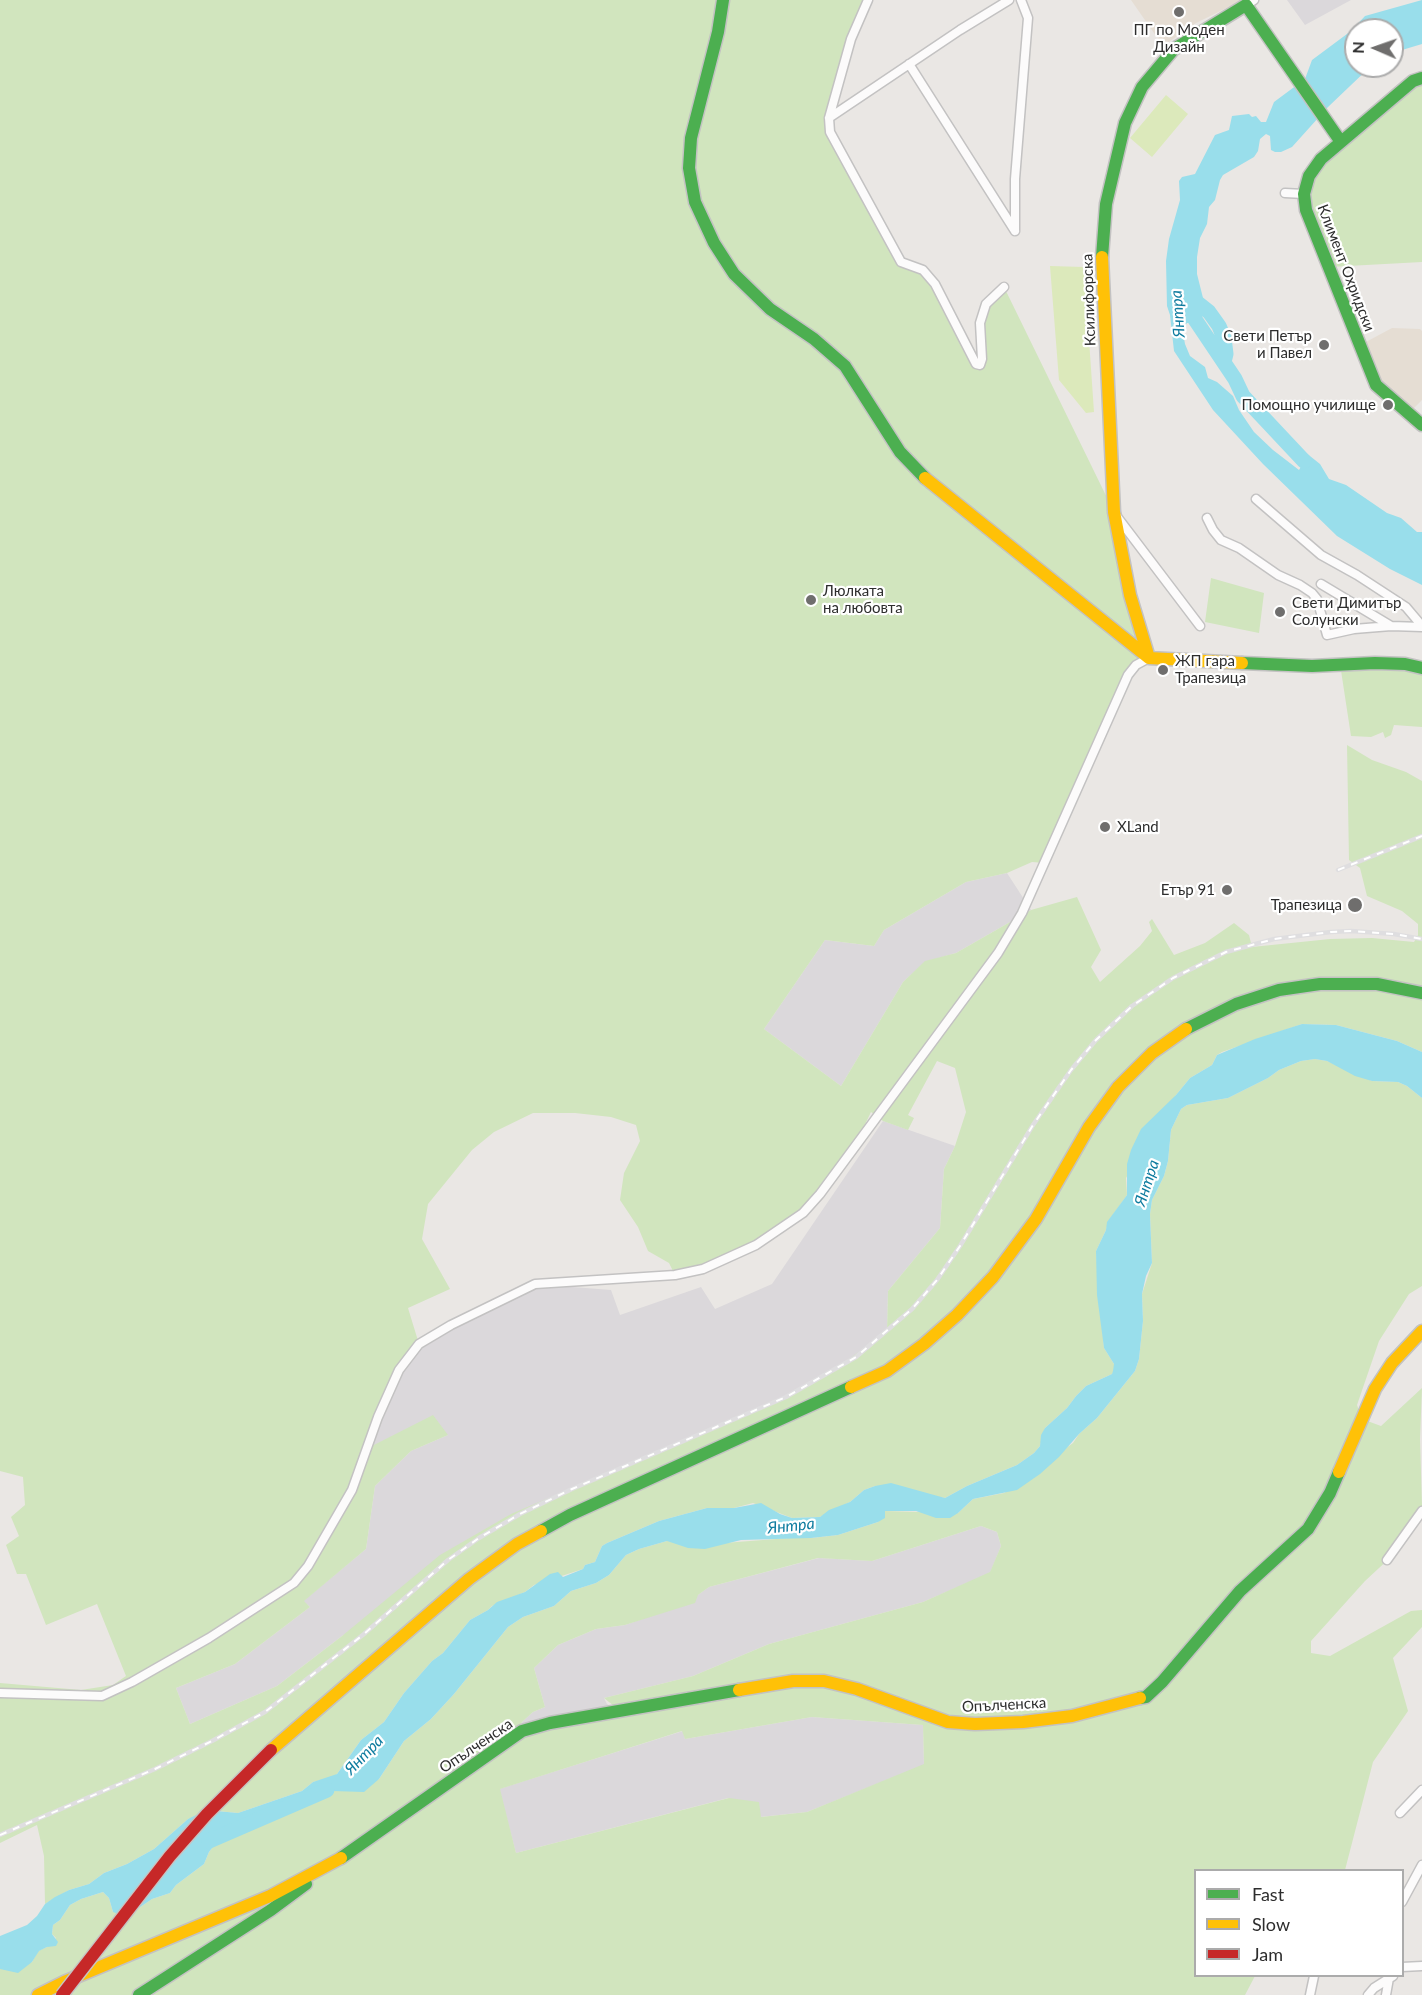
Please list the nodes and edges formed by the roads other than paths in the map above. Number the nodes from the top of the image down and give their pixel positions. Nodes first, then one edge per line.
1 (723, 0) edge
2 (868, 0) edge
3 (1009, 0) edge
4 (1021, 0) edge
5 (1250, 2) edge
6 (909, 64) junction
7 (1422, 78) edge
8 (829, 118) junction
9 (1337, 137) junction
10 (1285, 193) dead end
11 (1304, 194) junction
12 (1004, 287) dead end
13 (1422, 425) edge
14 (1256, 499) dead end
15 (1114, 512) junction
16 (1207, 518) dead end
17 (1321, 584) dead end
18 (1200, 626) dead end
19 (1391, 626) junction
20 (1422, 627) edge
21 (1149, 658) junction
22 (1422, 668) edge
23 (1422, 993) edge
24 (1422, 1332) edge
25 (1422, 1511) edge
26 (1387, 1560) dead end
27 (0, 1693) edge
28 (1422, 1790) edge
29 (1400, 1813) dead end
30 (341, 1858) junction
31 (1422, 1864) edge
32 (1404, 1898) edge
33 (1422, 1966) edge
34 (1404, 1967) edge
35 (1314, 1977) edge
36 (1391, 1977) edge
37 (38, 1995) edge
38 (62, 1995) edge
39 (139, 1995) edge
40 (1310, 1995) edge
41 (1368, 1995) edge
42 (1386, 1995) edge

1 - 21 street
2 - 8 street
3 - 6 street
4 - 6 street
5 - 9 street
5 - 15 street, Ксилифорска
6 - 8 street
7 - 9 street, Климент Охридски
8 - 12 street
9 - 11 street, Климент Охридски
10 - 11 street
11 - 13 street, Климент Охридски
14 - 20 street
15 - 18 street
15 - 21 street, Ксилифорска
16 - 19 street
17 - 19 street
19 - 20 street
21 - 22 street
21 - 27 street
23 - 38 street, bridge
24 - 30 street, Опълченска
25 - 26 street
28 - 29 street
30 - 37 street
30 - 39 street
31 - 32 street
33 - 34 street
35 - 40 street
36 - 41 street
36 - 42 street

